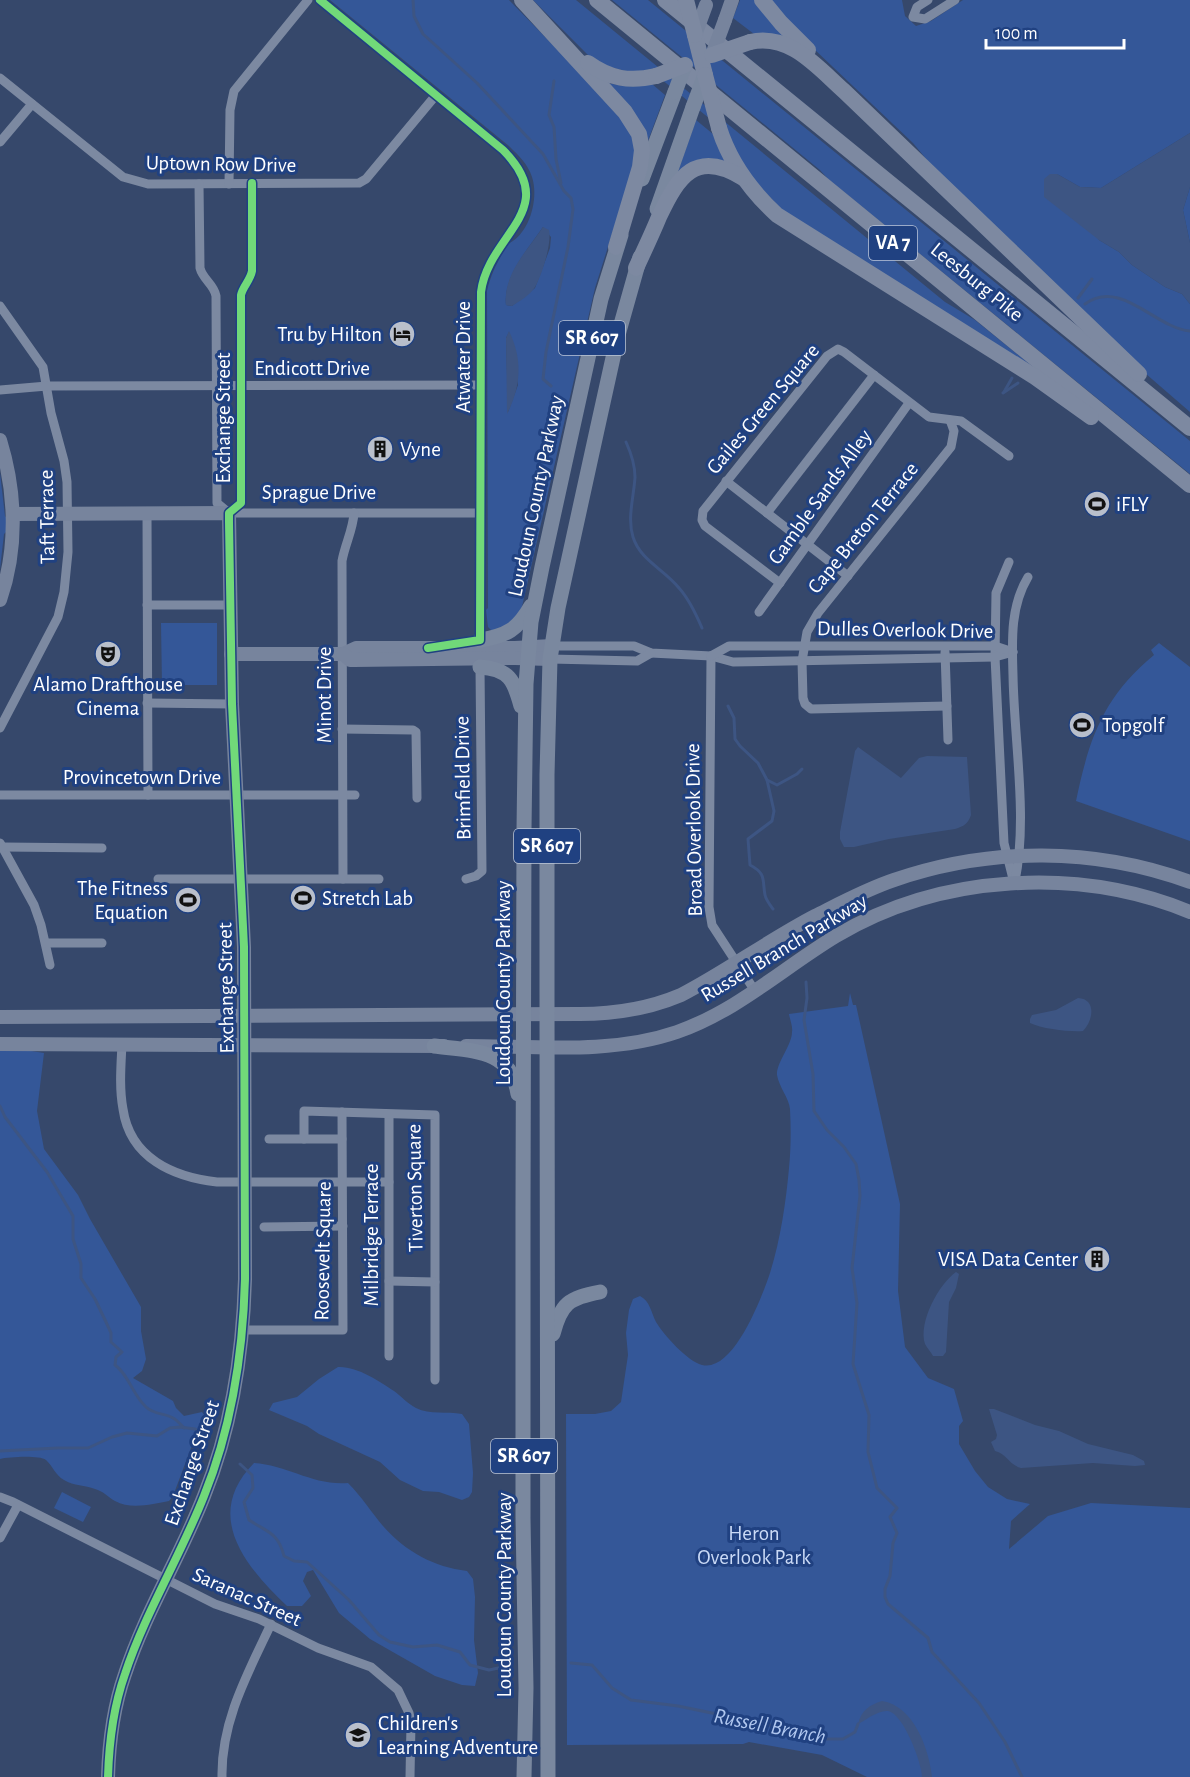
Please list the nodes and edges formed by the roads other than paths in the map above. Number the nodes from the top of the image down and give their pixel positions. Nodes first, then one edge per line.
1 (308, 0) edge
2 (320, 0) edge
3 (522, 0) edge
4 (597, 0) edge
5 (665, 0) edge
6 (686, 0) edge
7 (732, 0) edge
8 (762, 0) edge
9 (928, 0) edge
10 (954, 0) edge
11 (707, 2) edge
12 (556, 35) junction
13 (695, 35) junction
14 (706, 63) junction
15 (685, 65) junction
16 (0, 78) edge
17 (844, 91) junction
18 (436, 95) junction
19 (32, 104) junction
20 (0, 142) edge
21 (744, 178) junction
22 (252, 183) junction
23 (200, 184) junction
24 (229, 184) junction
25 (616, 247) junction
26 (636, 268) junction
27 (0, 306) edge
28 (874, 375) junction
29 (481, 385) junction
30 (46, 386) junction
31 (217, 386) junction
32 (242, 386) junction
33 (0, 390) edge
34 (909, 403) junction
35 (950, 420) junction
36 (1190, 422) edge
37 (1190, 428) edge
38 (0, 440) edge
39 (1009, 456) dead end
40 (726, 481) junction
41 (1190, 485) edge
42 (1190, 490) edge
43 (147, 513) junction
44 (229, 513) junction
45 (354, 513) junction
46 (480, 513) junction
47 (767, 513) junction
48 (13, 514) junction
49 (68, 514) junction
50 (808, 545) junction
51 (1009, 562) dead end
52 (848, 576) junction
53 (1028, 577) dead end
54 (780, 583) junction
55 (537, 592) junction
56 (0, 600) edge
57 (147, 605) junction
58 (230, 605) junction
59 (759, 612) dead end
60 (480, 640) junction
61 (804, 646) junction
62 (944, 646) junction
63 (995, 646) junction
64 (551, 652) junction
65 (1013, 652) junction
66 (529, 653) junction
67 (651, 653) junction
68 (231, 654) junction
69 (343, 654) junction
70 (428, 654) junction
71 (711, 656) junction
72 (995, 657) junction
73 (945, 658) junction
74 (802, 661) junction
75 (480, 667) junction
76 (147, 703) junction
77 (231, 704) junction
78 (947, 706) junction
79 (525, 720) junction
80 (0, 728) edge
81 (342, 729) junction
82 (948, 740) dead end
83 (1016, 746) junction
84 (998, 747) junction
85 (0, 795) edge
86 (147, 795) junction
87 (342, 795) junction
88 (355, 795) dead end
89 (235, 796) junction
90 (417, 798) dead end
91 (1, 845) edge
92 (102, 848) dead end
93 (1013, 856) junction
94 (158, 879) dead end
95 (242, 879) junction
96 (343, 879) junction
97 (379, 879) dead end
98 (466, 879) dead end
99 (1190, 882) edge
100 (1014, 883) junction
101 (1190, 912) edge
102 (46, 943) junction
103 (102, 943) dead end
104 (738, 962) junction
105 (50, 965) dead end
106 (755, 991) junction
107 (524, 1014) junction
108 (547, 1014) junction
109 (0, 1017) edge
110 (245, 1017) junction
111 (0, 1044) edge
112 (122, 1044) junction
113 (245, 1045) junction
114 (434, 1046) junction
115 (524, 1046) junction
116 (547, 1046) junction
117 (342, 1112) junction
118 (389, 1115) junction
119 (523, 1136) junction
120 (269, 1139) dead end
121 (304, 1139) junction
122 (342, 1139) junction
123 (245, 1182) junction
124 (343, 1182) junction
125 (389, 1182) junction
126 (343, 1226) junction
127 (264, 1227) dead end
128 (389, 1281) junction
129 (435, 1282) junction
130 (600, 1292) dead end
131 (243, 1330) junction
132 (549, 1355) junction
133 (389, 1356) dead end
134 (435, 1380) dead end
135 (0, 1497) edge
136 (18, 1504) junction
137 (0, 1538) edge
138 (166, 1581) junction
139 (271, 1624) junction
140 (108, 1777) edge
141 (222, 1777) edge
142 (410, 1777) edge
143 (524, 1777) edge
144 (548, 1777) edge

1 - 24 street
2 - 18 street, Atwater Drive
3 - 12 highway
4 - 41 highway, Leesburg Pike / VA 7
5 - 37 highway, Leesburg Pike / VA 7
6 - 13 highway, bridge
7 - 14 main road, Loudoun County Parkway / SR 607, bridge
8 - 17 highway
9 - 10 street
11 - 13 main road, Loudoun County Parkway / SR 607, bridge
12 - 15 highway, bridge
12 - 25 highway
13 - 14 highway
13 - 15 main road, Loudoun County Parkway / SR 607
14 - 15 highway
14 - 17 highway, bridge
14 - 21 highway, bridge
14 - 26 main road, Loudoun County Parkway / SR 607, bridge
15 - 25 main road, Loudoun County Parkway / SR 607, bridge
16 - 19 street, Uptown Row Drive
17 - 36 highway
18 - 22 street, Uptown Row Drive
18 - 29 street, Atwater Drive
19 - 20 street
19 - 23 street, Uptown Row Drive
21 - 26 highway
21 - 42 highway
22 - 24 street, Uptown Row Drive
22 - 32 street, Exchange Street
23 - 24 street, Uptown Row Drive
23 - 31 street, Exchange Street
25 - 55 main road, Loudoun County Parkway / SR 607
26 - 64 main road, Loudoun County Parkway / SR 607
27 - 30 street, Taft Terrace
28 - 34 street, Gailes Green Square
28 - 40 street, Gailes Green Square
28 - 47 street
29 - 32 street, Endicott Drive
29 - 46 street, Atwater Drive
30 - 31 street, Endicott Drive
30 - 33 street, Endicott Drive
30 - 49 street, Taft Terrace
31 - 32 street, Endicott Drive
31 - 44 street, Exchange Street
32 - 44 street, Exchange Street
34 - 35 street, Gailes Green Square
34 - 50 street, Gamble Sands Alley
35 - 39 street, Gailes Green Square
35 - 52 street, Cape Breton Terrace
38 - 48 main road
40 - 47 street
40 - 54 street, Gailes Green Square
43 - 44 main road, Sprague Drive
43 - 49 main road, Sprague Drive
43 - 57 street
44 - 45 street, Sprague Drive
44 - 58 main road, Exchange Street
45 - 46 street, Sprague Drive
45 - 69 street, Minot Drive
46 - 60 street, Atwater Drive
47 - 50 street
48 - 49 main road, Sprague Drive
48 - 56 main road
49 - 80 street, Taft Terrace
50 - 52 street
50 - 54 street, Gamble Sands Alley
51 - 63 street
52 - 61 street, Cape Breton Terrace
53 - 65 street
54 - 59 street, Gamble Sands Alley
55 - 60 main road
55 - 66 main road, Loudoun County Parkway / SR 607
57 - 58 street
57 - 76 street
58 - 68 main road, Exchange Street
60 - 70 main road
61 - 62 street, Dulles Overlook Drive
61 - 71 street, Dulles Overlook Drive
61 - 74 street, Cape Breton Terrace
62 - 63 street, Dulles Overlook Drive
62 - 73 street
63 - 65 street, Dulles Overlook Drive
63 - 72 street
64 - 66 main road
64 - 67 street, Dulles Overlook Drive
64 - 67 street, Dulles Overlook Drive
64 - 108 main road, Loudoun County Parkway / SR 607
65 - 72 street, Dulles Overlook Drive
65 - 83 street
66 - 70 main road
66 - 79 main road, Loudoun County Parkway / SR 607
67 - 71 street, Dulles Overlook Drive
68 - 69 main road
68 - 77 main road, Exchange Street
69 - 70 main road
69 - 81 street, Minot Drive
70 - 75 main road
71 - 74 street, Dulles Overlook Drive
71 - 104 street, Broad Overlook Drive
72 - 73 street, Dulles Overlook Drive
72 - 84 street
73 - 74 street, Dulles Overlook Drive
73 - 78 street
74 - 78 street, Cape Breton Terrace
75 - 79 main road
75 - 98 street, Brimfield Drive
76 - 77 street
76 - 86 street
77 - 89 main road, Exchange Street
78 - 82 street
79 - 107 main road, Loudoun County Parkway / SR 607
81 - 87 street, Minot Drive
81 - 90 street
83 - 84 street
83 - 93 street
84 - 93 street
85 - 86 street, Provincetown Drive
86 - 89 street, Provincetown Drive
87 - 88 street, Provincetown Drive
87 - 89 street, Provincetown Drive
87 - 96 street, Minot Drive
89 - 95 main road, Exchange Street
91 - 92 street
91 - 102 street
93 - 99 main road, Russell Branch Parkway
93 - 100 street
93 - 104 main road, Russell Branch Parkway
94 - 95 street
95 - 96 street
95 - 110 main road, Exchange Street
96 - 97 street
100 - 101 main road, Russell Branch Parkway
100 - 106 main road, Russell Branch Parkway
102 - 103 street
102 - 105 street
104 - 106 street, Broad Overlook Drive
104 - 108 main road, Russell Branch Parkway
106 - 116 main road, Russell Branch Parkway
107 - 108 main road, Russell Branch Parkway
107 - 110 main road, Russell Branch Parkway
107 - 115 main road, Loudoun County Parkway / SR 607
108 - 116 main road, Loudoun County Parkway / SR 607
109 - 110 main road, Russell Branch Parkway
110 - 113 main road, Exchange Street
111 - 112 main road, Russell Branch Parkway
112 - 113 main road, Russell Branch Parkway
112 - 123 street
113 - 114 main road, Russell Branch Parkway
113 - 123 main road, Exchange Street
114 - 115 main road, Russell Branch Parkway
114 - 119 main road
115 - 116 main road, Russell Branch Parkway
115 - 119 main road, Loudoun County Parkway / SR 607
116 - 132 main road, Loudoun County Parkway / SR 607
117 - 118 street, Tiverton Square
117 - 121 street, Tiverton Square
117 - 122 street, Roosevelt Square
118 - 125 street, Milbridge Terrace
118 - 129 street, Tiverton Square
119 - 143 main road, Loudoun County Parkway / SR 607
120 - 121 street
121 - 122 street
122 - 124 street, Roosevelt Square
123 - 124 street
123 - 131 main road, Exchange Street
124 - 125 street
124 - 126 street, Roosevelt Square
125 - 128 street, Milbridge Terrace
126 - 127 street
126 - 131 street, Roosevelt Square
128 - 129 street
128 - 133 street, Milbridge Terrace
129 - 134 street, Tiverton Square
130 - 132 main road
131 - 138 main road, Exchange Street
132 - 144 main road, Loudoun County Parkway / SR 607
135 - 136 street, Saranac Street
136 - 137 street
136 - 138 street, Saranac Street
138 - 139 street, Saranac Street
138 - 140 main road, Exchange Street
139 - 141 street
139 - 142 street, Saranac Street

